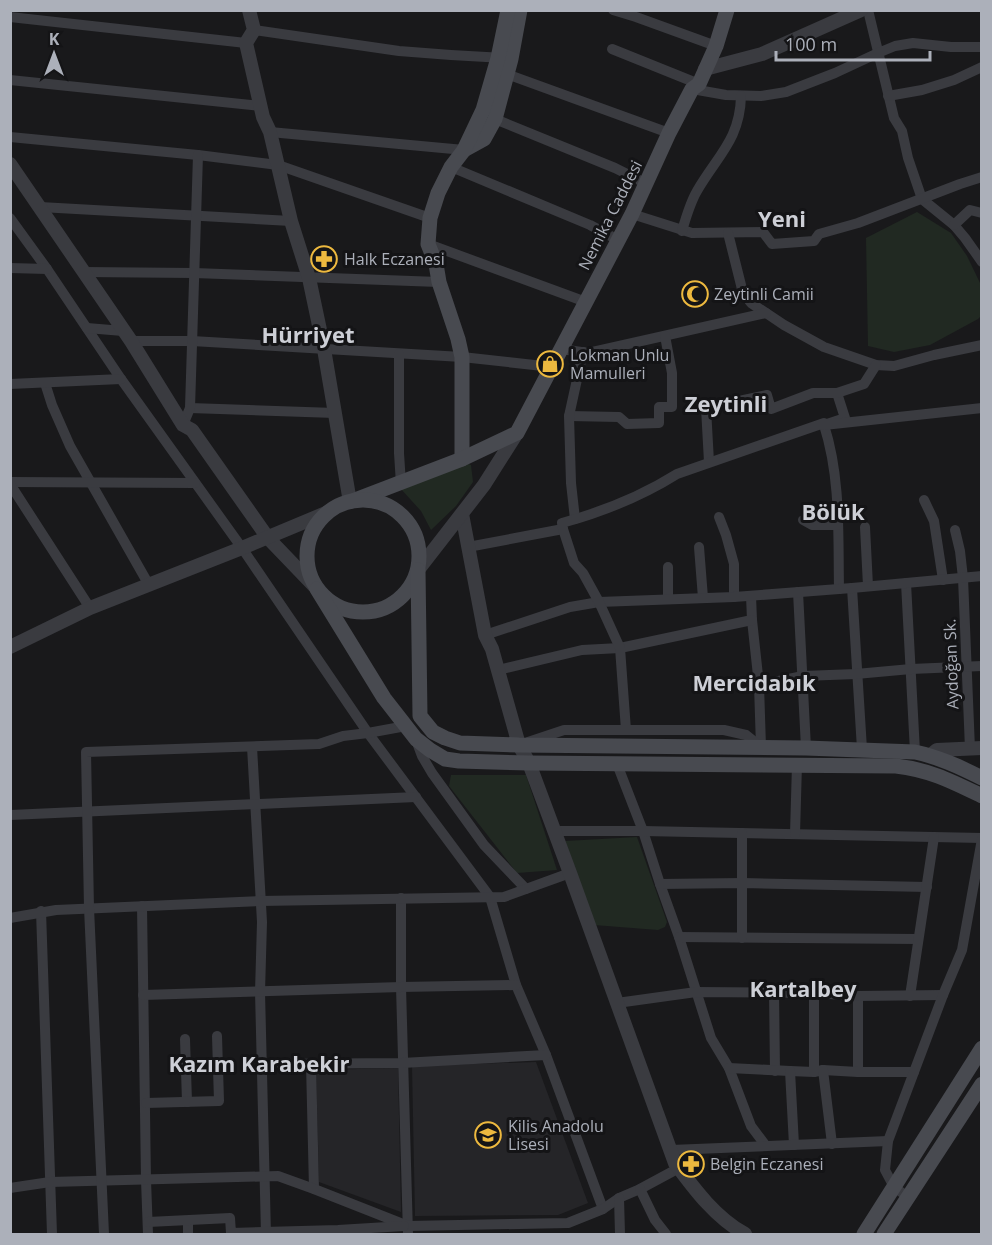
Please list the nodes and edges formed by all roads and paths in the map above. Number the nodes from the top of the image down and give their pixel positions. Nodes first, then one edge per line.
1 (249, 10) edge
2 (508, 10) edge
3 (520, 10) edge
4 (613, 10) edge
5 (727, 10) edge
6 (861, 10) edge
7 (868, 10) edge
8 (637, 14) edge
9 (10, 17) edge
10 (254, 30) junction
11 (246, 43) junction
12 (716, 46) junction
13 (981, 47) edge
14 (612, 49) dead end
15 (878, 53) junction
16 (503, 65) junction
17 (981, 67) edge
18 (705, 69) junction
19 (10, 80) edge
20 (695, 87) junction
21 (741, 96) junction
22 (888, 96) junction
23 (261, 106) junction
24 (495, 120) junction
25 (270, 132) junction
26 (669, 132) junction
27 (10, 137) edge
28 (464, 150) junction
29 (198, 155) junction
30 (10, 164) edge
31 (278, 165) junction
32 (451, 167) junction
33 (981, 177) edge
34 (647, 184) junction
35 (922, 199) junction
36 (40, 207) junction
37 (981, 213) edge
38 (632, 214) junction
39 (196, 216) junction
40 (10, 218) edge
41 (430, 218) junction
42 (291, 221) junction
43 (954, 225) junction
44 (682, 231) junction
45 (728, 233) junction
46 (618, 240) junction
47 (428, 244) junction
48 (981, 262) edge
49 (10, 268) edge
50 (47, 268) junction
51 (83, 272) junction
52 (194, 273) junction
53 (309, 278) junction
54 (439, 282) junction
55 (586, 302) junction
56 (766, 313) junction
57 (87, 328) junction
58 (127, 336) junction
59 (665, 336) junction
60 (192, 341) junction
61 (981, 345) edge
62 (561, 349) junction
63 (324, 350) junction
64 (583, 352) junction
65 (399, 354) junction
66 (462, 357) junction
67 (876, 365) junction
68 (552, 367) junction
69 (121, 379) junction
70 (45, 382) junction
71 (10, 384) edge
72 (837, 393) junction
73 (190, 408) junction
74 (981, 408) edge
75 (335, 413) junction
76 (569, 416) junction
77 (183, 425) junction
78 (825, 425) junction
79 (517, 433) junction
80 (462, 459) junction
81 (710, 462) junction
82 (10, 483) edge
83 (92, 483) junction
84 (195, 483) junction
85 (401, 484) junction
86 (924, 500) dead end
87 (352, 501) junction
88 (326, 513) junction
89 (462, 514) junction
90 (719, 517) dead end
91 (575, 519) junction
92 (803, 520) dead end
93 (837, 525) junction
94 (865, 527) dead end
95 (563, 529) junction
96 (955, 530) dead end
97 (268, 538) junction
98 (699, 547) dead end
99 (242, 548) junction
100 (468, 548) junction
101 (668, 567) dead end
102 (417, 570) junction
103 (981, 576) edge
104 (963, 578) junction
105 (943, 580) junction
106 (906, 583) junction
107 (149, 585) junction
108 (868, 586) junction
109 (852, 588) junction
110 (317, 589) junction
111 (839, 589) junction
112 (798, 592) junction
113 (751, 596) junction
114 (734, 597) junction
115 (703, 598) junction
116 (668, 599) junction
117 (599, 602) junction
118 (90, 608) junction
119 (752, 620) junction
120 (485, 635) junction
121 (10, 647) edge
122 (620, 648) junction
123 (966, 666) junction
124 (981, 666) edge
125 (911, 669) junction
126 (498, 670) junction
127 (856, 674) junction
128 (803, 676) junction
129 (759, 685) junction
130 (402, 727) junction
131 (626, 730) junction
132 (372, 732) junction
133 (416, 739) junction
134 (519, 745) junction
135 (252, 747) junction
136 (761, 747) junction
137 (806, 747) junction
138 (976, 748) edge
139 (862, 749) junction
140 (915, 752) junction
141 (931, 755) junction
142 (529, 763) junction
143 (617, 764) junction
144 (798, 764) junction
145 (981, 778) edge
146 (981, 796) edge
147 (416, 797) junction
148 (256, 804) junction
149 (87, 811) junction
150 (10, 815) edge
151 (554, 831) junction
152 (643, 831) junction
153 (742, 833) junction
154 (795, 834) junction
155 (934, 837) junction
156 (981, 838) edge
157 (570, 873) junction
158 (743, 883) junction
159 (660, 884) junction
160 (927, 887) junction
161 (526, 889) junction
162 (490, 897) junction
163 (401, 898) junction
164 (260, 900) junction
165 (142, 906) junction
166 (88, 908) junction
167 (41, 911) junction
168 (10, 918) edge
169 (679, 938) junction
170 (742, 938) junction
171 (918, 939) junction
172 (516, 985) junction
173 (401, 987) junction
174 (260, 992) junction
175 (696, 992) junction
176 (774, 992) junction
177 (814, 993) junction
178 (143, 995) junction
179 (943, 995) junction
180 (858, 996) junction
181 (910, 996) junction
182 (617, 1003) junction
183 (217, 1036) dead end
184 (185, 1039) dead end
185 (981, 1048) edge
186 (546, 1055) junction
187 (402, 1063) junction
188 (262, 1064) junction
189 (311, 1064) junction
190 (729, 1068) junction
191 (775, 1071) junction
192 (790, 1071) junction
193 (819, 1071) junction
194 (858, 1072) junction
195 (914, 1072) junction
196 (981, 1083) edge
197 (187, 1102) junction
198 (146, 1103) junction
199 (888, 1142) junction
200 (832, 1144) junction
201 (794, 1145) junction
202 (766, 1146) junction
203 (671, 1150) junction
204 (679, 1168) junction
205 (264, 1177) junction
206 (146, 1180) junction
207 (50, 1182) junction
208 (102, 1182) junction
209 (894, 1187) junction
210 (10, 1188) edge
211 (314, 1189) junction
212 (640, 1189) junction
213 (908, 1197) junction
214 (619, 1198) junction
215 (603, 1209) junction
216 (188, 1221) junction
217 (148, 1222) junction
218 (568, 1229) edge
219 (408, 1230) edge
220 (338, 1232) edge
221 (52, 1234) edge
222 (104, 1234) edge
223 (148, 1234) edge
224 (188, 1234) edge
225 (266, 1234) edge
226 (620, 1234) edge
227 (666, 1234) edge
228 (745, 1234) edge
229 (864, 1234) edge
230 (884, 1234) edge

1 - 10 street
2 - 16 main road
3 - 16 main road
4 - 8 street
5 - 12 main road, Nemika Caddesi
6 - 18 street
7 - 15 street
8 - 12 street
9 - 11 street
10 - 11 street
10 - 16 street
11 - 23 street
12 - 18 main road, Nemika Caddesi
13 - 15 street
14 - 20 street
15 - 21 street
15 - 22 street
16 - 24 main road
16 - 26 street
16 - 28 main road
17 - 22 street
18 - 20 main road, Nemika Caddesi
19 - 23 street
20 - 21 street
20 - 26 main road, Nemika Caddesi
21 - 44 street
22 - 35 street
23 - 25 street
24 - 28 main road
24 - 34 street
25 - 28 street
25 - 31 street
26 - 34 main road, Nemika Caddesi
27 - 29 street
28 - 32 main road
29 - 31 street
29 - 39 street
30 - 36 street
31 - 41 street
31 - 42 street
32 - 41 main road
32 - 46 street
33 - 35 street
34 - 38 main road, Nemika Caddesi
35 - 43 street
35 - 45 street
36 - 39 street
36 - 51 street
37 - 43 street
38 - 44 street
38 - 46 main road, Nemika Caddesi
39 - 42 street
39 - 52 street
40 - 50 street
41 - 47 main road
42 - 53 street
43 - 48 street
44 - 45 street
45 - 56 street
46 - 55 main road, Nemika Caddesi
47 - 54 main road
47 - 55 street
49 - 50 street
50 - 57 street
51 - 52 street
51 - 58 street
52 - 53 street
52 - 60 street
53 - 54 street
53 - 63 street
54 - 66 main road
55 - 62 main road, Nemika Caddesi
56 - 59 street
56 - 67 street
57 - 58 street
57 - 69 street
58 - 60 street
58 - 77 street
59 - 64 street
59 - 76 street
60 - 63 street
60 - 73 street
61 - 67 street
62 - 64 street
62 - 68 main road, Nemika Caddesi
63 - 65 street
63 - 75 street
64 - 76 street
65 - 66 street
65 - 85 street
66 - 68 street
66 - 80 main road
67 - 72 street
68 - 79 main road, Nemika Caddesi
69 - 70 street
69 - 84 street
70 - 71 street
70 - 83 street
72 - 78 street
72 - 81 street
73 - 75 street
73 - 77 street
74 - 78 street
75 - 87 street
76 - 91 street
77 - 97 street
78 - 81 street
78 - 93 street
79 - 80 main road
79 - 89 street
80 - 85 main road
81 - 91 street
82 - 83 street
82 - 118 street
83 - 84 street
83 - 107 street
84 - 99 street
85 - 87 main road
86 - 105 street
87 - 88 main road
87 - 102 main road
88 - 97 street
88 - 110 main road
89 - 100 street
89 - 102 street
90 - 114 street
91 - 95 street
92 - 93 street
93 - 111 street
94 - 108 street
95 - 100 street
95 - 117 street
96 - 104 street, Aydoğan Sk.
97 - 99 street
97 - 110 street
98 - 115 street
99 - 107 street
99 - 132 street
100 - 120 street
101 - 116 street
102 - 110 main road
102 - 134 main road
103 - 104 street
104 - 105 street
104 - 123 street, Aydoğan Sk.
105 - 106 street
106 - 108 street
106 - 125 street
107 - 118 street
108 - 109 street
109 - 111 street
109 - 127 street
110 - 130 main road
111 - 112 street
112 - 113 street
112 - 128 street
113 - 114 street
113 - 119 street
114 - 115 street
115 - 116 street
116 - 117 street
117 - 120 street
117 - 122 street
118 - 121 street
119 - 122 street
119 - 129 street
120 - 126 street
122 - 126 street
122 - 131 street
123 - 124 street
123 - 125 street
123 - 138 street, Aydoğan Sk.
125 - 127 street
125 - 140 street
126 - 134 street
127 - 128 street
127 - 139 street
128 - 129 street
128 - 137 street
129 - 136 street
130 - 132 street
130 - 133 main road
131 - 134 street
131 - 136 street
132 - 135 street
132 - 147 street
133 - 142 main road
133 - 161 street
134 - 136 main road
134 - 142 street
135 - 148 street
135 - 149 street
136 - 137 main road
137 - 139 main road
138 - 141 street
139 - 140 main road
140 - 141 main road
141 - 145 main road
142 - 143 main road
142 - 151 street
143 - 144 main road
143 - 152 street
144 - 146 main road
144 - 154 street
147 - 148 street
147 - 162 street
148 - 149 street
148 - 164 street
149 - 150 street
149 - 166 street
151 - 152 street
151 - 157 street
152 - 153 street
152 - 159 street
153 - 154 street
153 - 158 street
154 - 155 street
155 - 156 street
155 - 160 street
156 - 179 street
157 - 161 street
157 - 182 street
158 - 159 street
158 - 160 street
158 - 170 street
159 - 169 street
160 - 171 street
161 - 162 street
162 - 163 street
162 - 172 street
163 - 164 street
163 - 173 street
164 - 165 street
164 - 174 street
165 - 166 street
165 - 178 street
166 - 167 street
166 - 208 street
167 - 168 street
167 - 207 street
169 - 170 street
169 - 175 street
170 - 171 street
171 - 181 street
172 - 173 street
172 - 186 street
173 - 174 street
173 - 187 street
174 - 178 street
174 - 188 street
175 - 176 street
175 - 182 street
175 - 190 street
176 - 177 street
176 - 191 street
177 - 180 street
177 - 193 street
178 - 198 street
179 - 181 street
179 - 195 street
180 - 181 street
180 - 194 street
182 - 203 street
183 - 197 street
184 - 197 street
185 - 209 main road
186 - 187 street
186 - 215 street
187 - 189 street
187 - 219 street
188 - 189 street
188 - 205 street
189 - 211 street
190 - 191 street
190 - 202 street
191 - 192 street
192 - 193 street
192 - 201 street
193 - 194 street
193 - 200 street
194 - 195 street
195 - 199 street
196 - 213 main road
197 - 198 street
198 - 206 street
199 - 200 street
199 - 209 street
200 - 201 street
201 - 202 street
202 - 203 street
203 - 204 street
204 - 212 street
204 - 228 street
205 - 206 street
205 - 211 street
205 - 225 street
206 - 208 street
206 - 217 street
207 - 208 street
207 - 210 street
207 - 221 street
208 - 222 street
209 - 213 street
209 - 229 main road
211 - 219 street
212 - 214 street
212 - 227 street
213 - 230 main road
214 - 215 street
214 - 226 street
215 - 218 street
216 - 217 street
216 - 224 street
216 - 225 street
217 - 223 street
218 - 219 street
219 - 220 street
220 - 225 street

